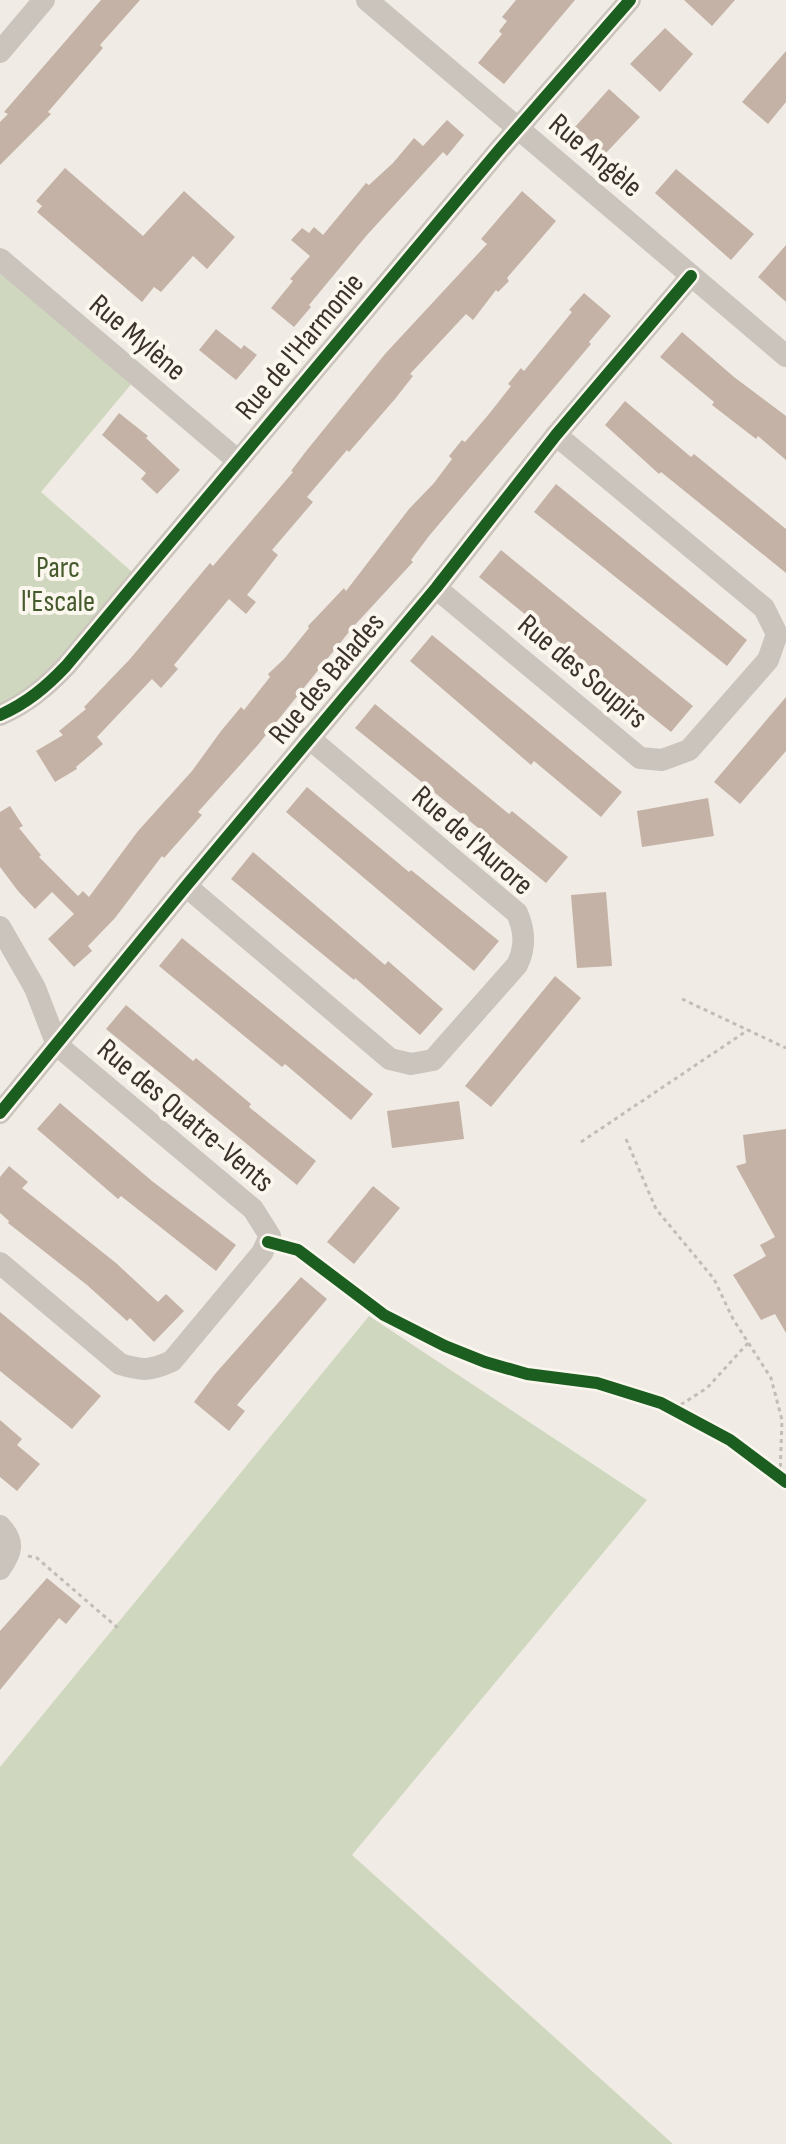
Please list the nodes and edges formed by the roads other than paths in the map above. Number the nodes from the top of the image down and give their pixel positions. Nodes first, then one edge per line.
1 (367, 0) edge
2 (630, 0) edge
3 (38, 2) edge
4 (0, 52) edge
5 (518, 129) junction
6 (0, 259) edge
7 (691, 276) junction
8 (786, 356) edge
9 (556, 435) junction
10 (237, 460) junction
11 (436, 588) junction
12 (0, 715) edge
13 (309, 738) junction
14 (186, 886) junction
15 (0, 927) edge
16 (57, 1045) junction
17 (0, 1113) edge
18 (0, 1263) edge
19 (0, 1526) edge
20 (6, 1560) edge

1 - 5 street, Rue Angèle
2 - 5 street, Rue de l'Harmonie
3 - 4 street
5 - 7 street, Rue Angèle
5 - 10 street, Rue de l'Harmonie
6 - 10 street, Rue Mylène
7 - 8 street, Rue Angèle
7 - 9 street, Rue des Balades
9 - 11 street, Rue des Balades
9 - 11 street, Rue des Soupirs
10 - 12 street, Rue de l'Harmonie
11 - 13 street, Rue des Balades
13 - 14 street, Rue des Balades
13 - 14 street, Rue de l'Aurore
14 - 16 street, Rue des Balades
15 - 16 street, Rue des Quatre-Vents
16 - 17 street, Rue des Balades
16 - 18 street, Rue des Quatre-Vents
19 - 20 street

